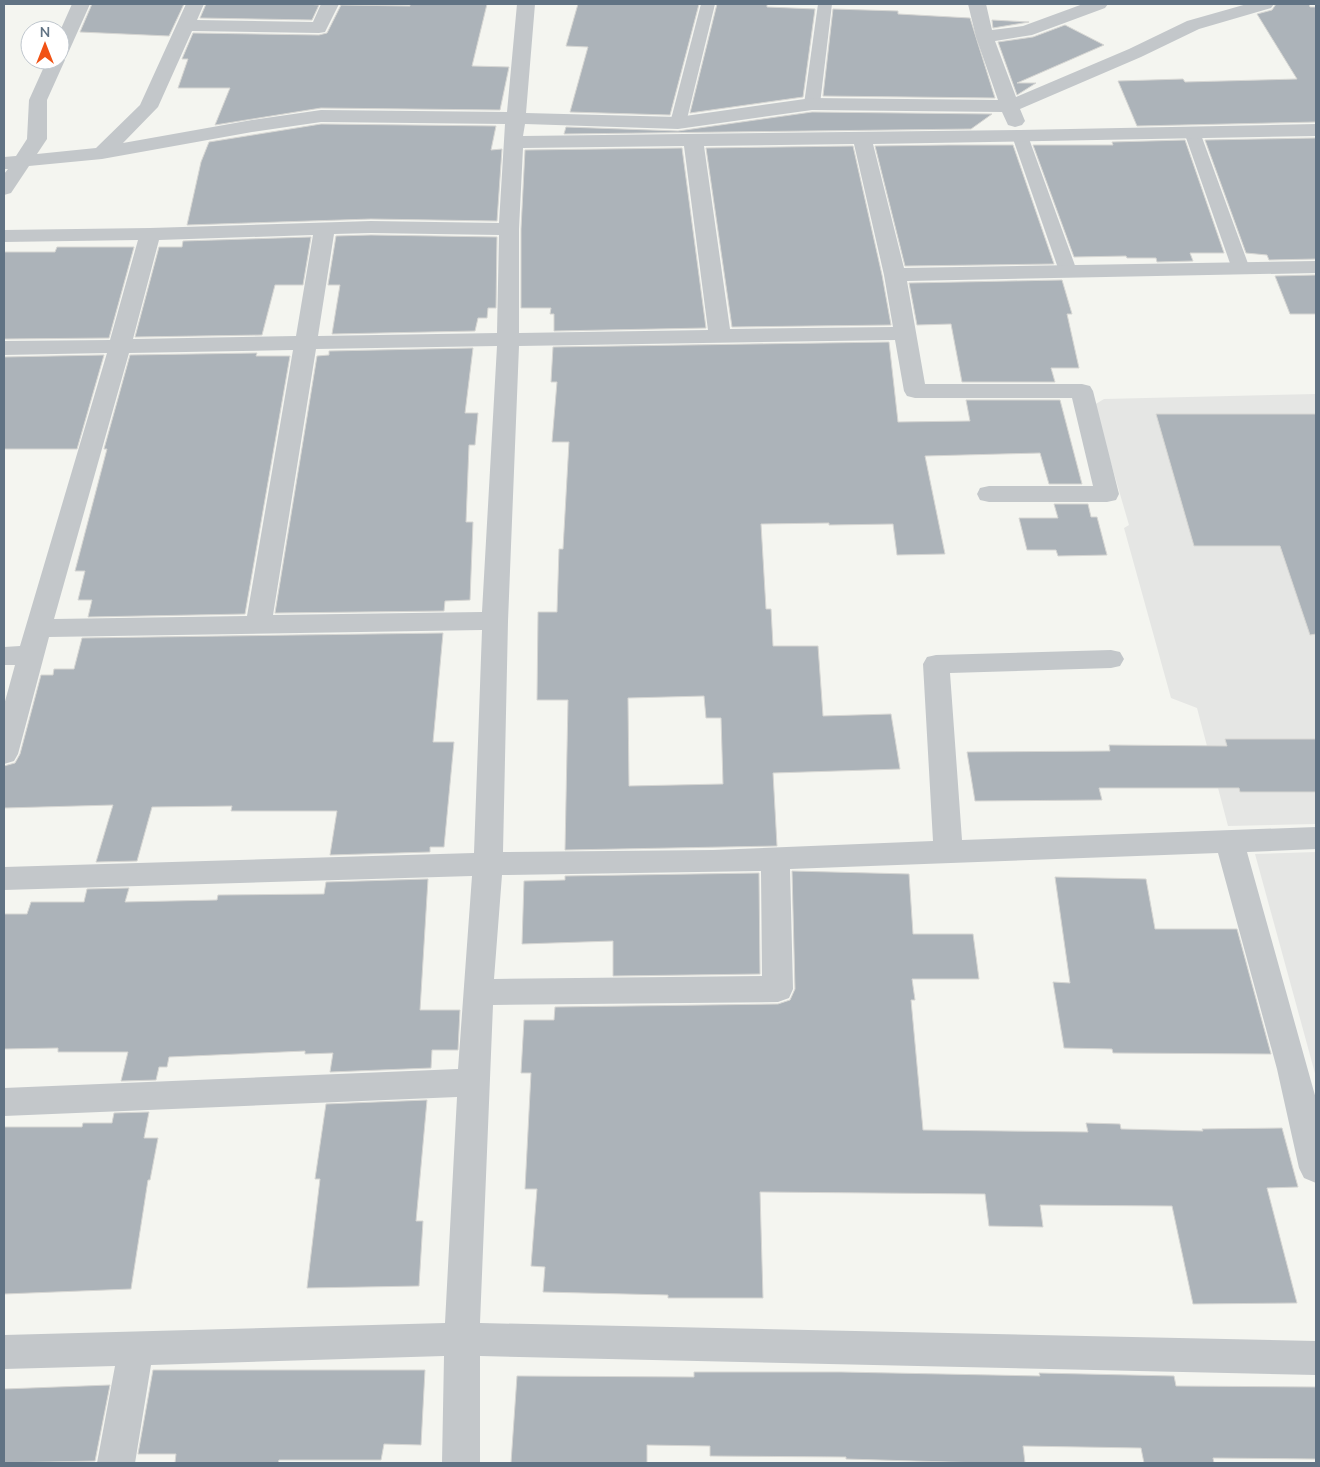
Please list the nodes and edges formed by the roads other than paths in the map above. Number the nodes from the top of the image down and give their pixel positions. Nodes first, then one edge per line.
1 (81, 4) edge
2 (196, 4) edge
3 (330, 4) edge
4 (526, 4) edge
5 (708, 4) edge
6 (825, 4) edge
7 (977, 4) edge
8 (1099, 4) edge
9 (1265, 4) edge
10 (185, 25) junction
11 (70, 29) edge
12 (985, 37) junction
13 (52, 70) edge
14 (812, 104) junction
15 (1010, 106) junction
16 (516, 118) junction
17 (678, 123) junction
18 (1316, 130) edge
19 (1192, 132) junction
20 (1020, 136) junction
21 (862, 137) junction
22 (693, 139) junction
23 (513, 142) junction
24 (102, 153) junction
25 (13, 163) edge
26 (4, 189) edge
27 (325, 228) junction
28 (508, 229) junction
29 (150, 234) junction
30 (4, 236) edge
31 (1316, 267) edge
32 (1242, 269) junction
33 (1068, 271) junction
34 (895, 275) junction
35 (905, 334) junction
36 (720, 336) junction
37 (508, 339) junction
38 (306, 343) junction
39 (121, 346) junction
40 (4, 348) edge
41 (989, 494) dead end
42 (495, 621) junction
43 (258, 625) junction
44 (38, 628) junction
45 (30, 654) junction
46 (4, 656) edge
47 (1111, 659) dead end
48 (4, 754) edge
49 (1316, 838) edge
50 (1229, 841) junction
51 (948, 852) junction
52 (775, 859) junction
53 (488, 864) junction
54 (4, 878) edge
55 (478, 992) junction
56 (475, 1082) junction
57 (4, 1102) edge
58 (1316, 1168) edge
59 (462, 1338) junction
60 (136, 1349) junction
61 (4, 1352) edge
62 (1316, 1358) edge
63 (116, 1463) edge
64 (461, 1463) edge

1 - 11 street
2 - 10 street
3 - 10 street
4 - 16 street
5 - 17 lane
6 - 14 lane
7 - 12 street
8 - 12 street
9 - 15 street
10 - 24 street
12 - 15 street
13 - 25 street
14 - 15 street
14 - 17 street
15 - 20 street
16 - 17 street
16 - 23 street
16 - 24 street
18 - 19 street
19 - 20 street
19 - 32 lane
20 - 21 street
20 - 33 lane
21 - 22 street
21 - 34 street
22 - 23 street
22 - 36 street
23 - 28 street
24 - 25 street
25 - 26 street
27 - 28 street
27 - 29 street
27 - 38 street
28 - 37 street
29 - 30 street
29 - 39 street
31 - 32 street
32 - 33 street
33 - 34 street
34 - 35 street
35 - 36 street
35 - 41 street
36 - 37 street
37 - 38 street
37 - 42 street
38 - 39 street
38 - 43 street
39 - 40 street
39 - 44 street
42 - 43 street
42 - 53 street
43 - 44 street
44 - 45 street
45 - 46 street
45 - 48 street
47 - 51 street
49 - 50 street
50 - 51 street
50 - 58 street
51 - 52 street
52 - 53 street
52 - 55 street
53 - 54 street
53 - 55 street
55 - 56 street
56 - 57 street
56 - 59 street
59 - 60 street
59 - 62 street
59 - 64 street
60 - 61 street
60 - 63 street

